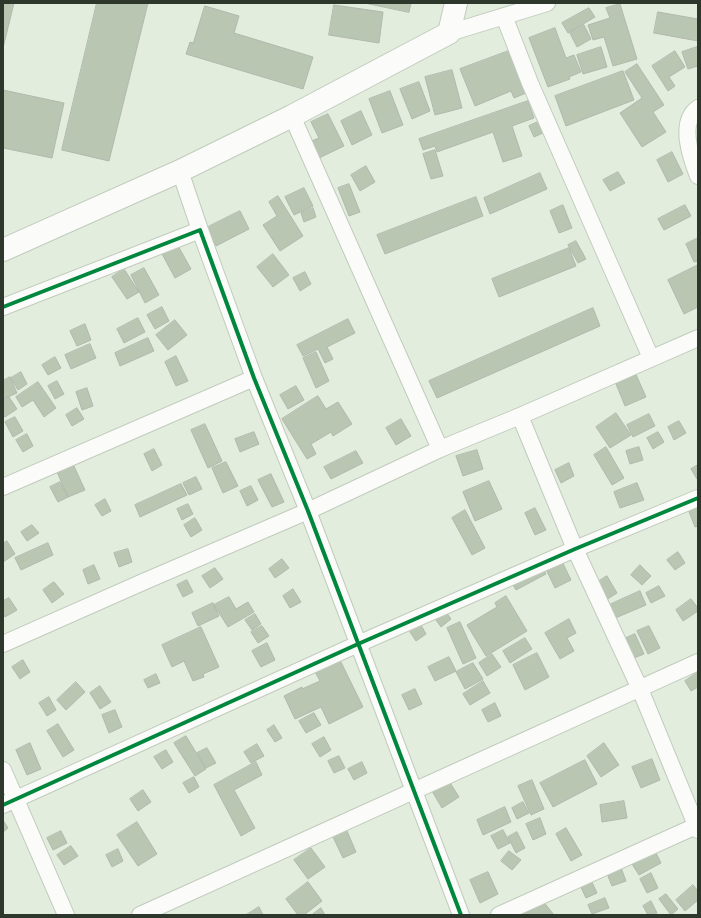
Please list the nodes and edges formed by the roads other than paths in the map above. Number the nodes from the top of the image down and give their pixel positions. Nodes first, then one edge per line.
1 (456, 3) edge
2 (547, 3) edge
3 (504, 16) junction
4 (449, 33) junction
5 (698, 108) edge
6 (292, 116) junction
7 (180, 171) junction
8 (698, 176) edge
9 (200, 230) junction
10 (3, 250) edge
11 (3, 307) edge
12 (698, 338) edge
13 (651, 358) junction
14 (254, 378) junction
15 (520, 416) junction
16 (440, 449) junction
17 (3, 487) edge
18 (698, 498) edge
19 (308, 511) junction
20 (575, 549) junction
21 (3, 644) edge
22 (358, 644) junction
23 (698, 662) edge
24 (640, 689) junction
25 (3, 770) edge
26 (414, 791) junction
27 (9, 802) edge
28 (697, 828) edge
29 (66, 915) edge
30 (140, 915) edge
31 (461, 915) edge
32 (499, 915) edge

1 - 4 main road
2 - 3 street
3 - 4 street
3 - 13 street
4 - 6 main road
5 - 8 street
6 - 7 main road
6 - 16 street
7 - 9 street
7 - 10 main road
9 - 11 street
9 - 14 street
12 - 13 street
13 - 15 street
14 - 17 street
14 - 19 street
15 - 16 street
15 - 20 street
16 - 19 street
18 - 20 street
19 - 21 street
19 - 22 street
20 - 22 street
20 - 24 street
22 - 26 street
22 - 27 street
23 - 24 street
24 - 26 street
24 - 28 street
25 - 27 street
26 - 30 street
26 - 31 street
27 - 29 street
28 - 32 street

